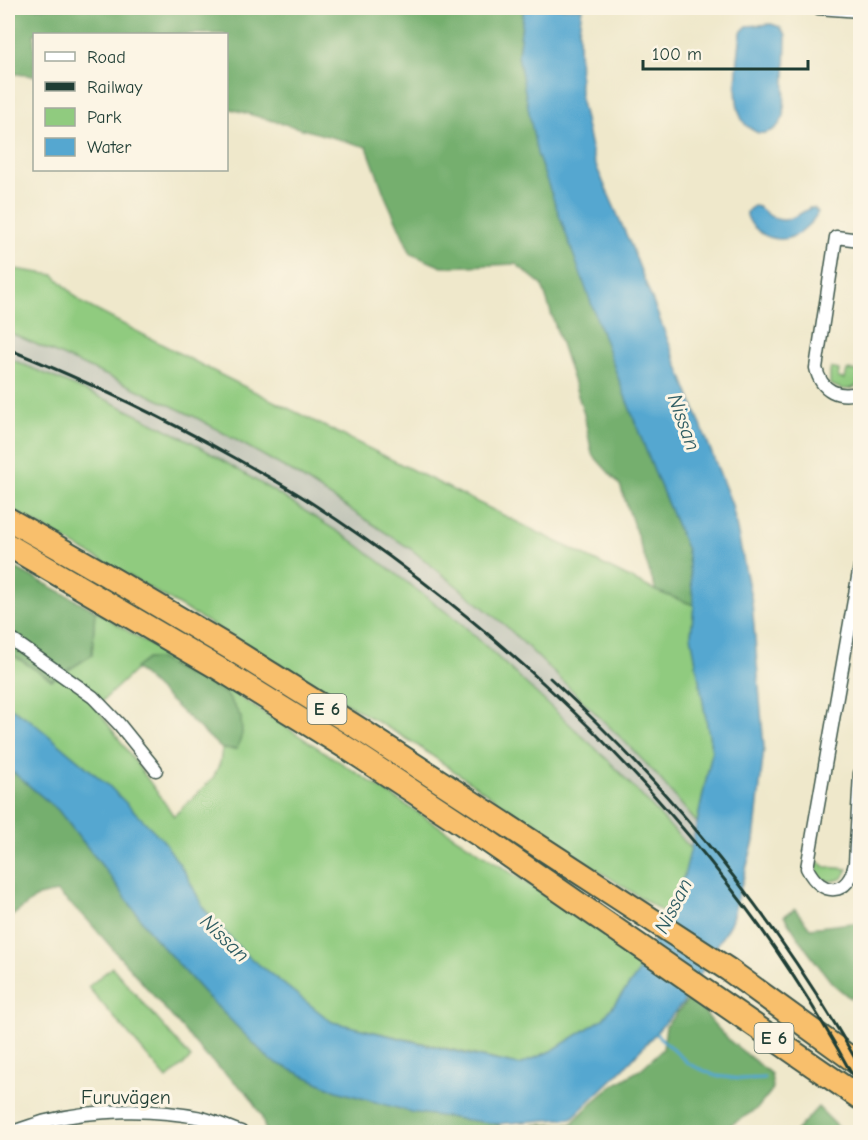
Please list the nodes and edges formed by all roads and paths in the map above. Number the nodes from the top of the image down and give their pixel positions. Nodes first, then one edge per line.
1 (818, 8) edge
2 (861, 11) edge
3 (861, 240) edge
4 (861, 392) edge
5 (8, 519) edge
6 (8, 545) edge
7 (861, 566) edge
8 (8, 637) edge
9 (156, 770) dead end
10 (861, 773) edge
11 (858, 864) edge
12 (861, 1065) edge
13 (861, 1098) edge
14 (11, 1132) edge
15 (241, 1132) edge

1 - 2 street
3 - 4 street
5 - 12 highway, E 6
6 - 13 highway, E 6
7 - 11 street
8 - 9 street
10 - 11 street
14 - 15 street, Furuvägen

